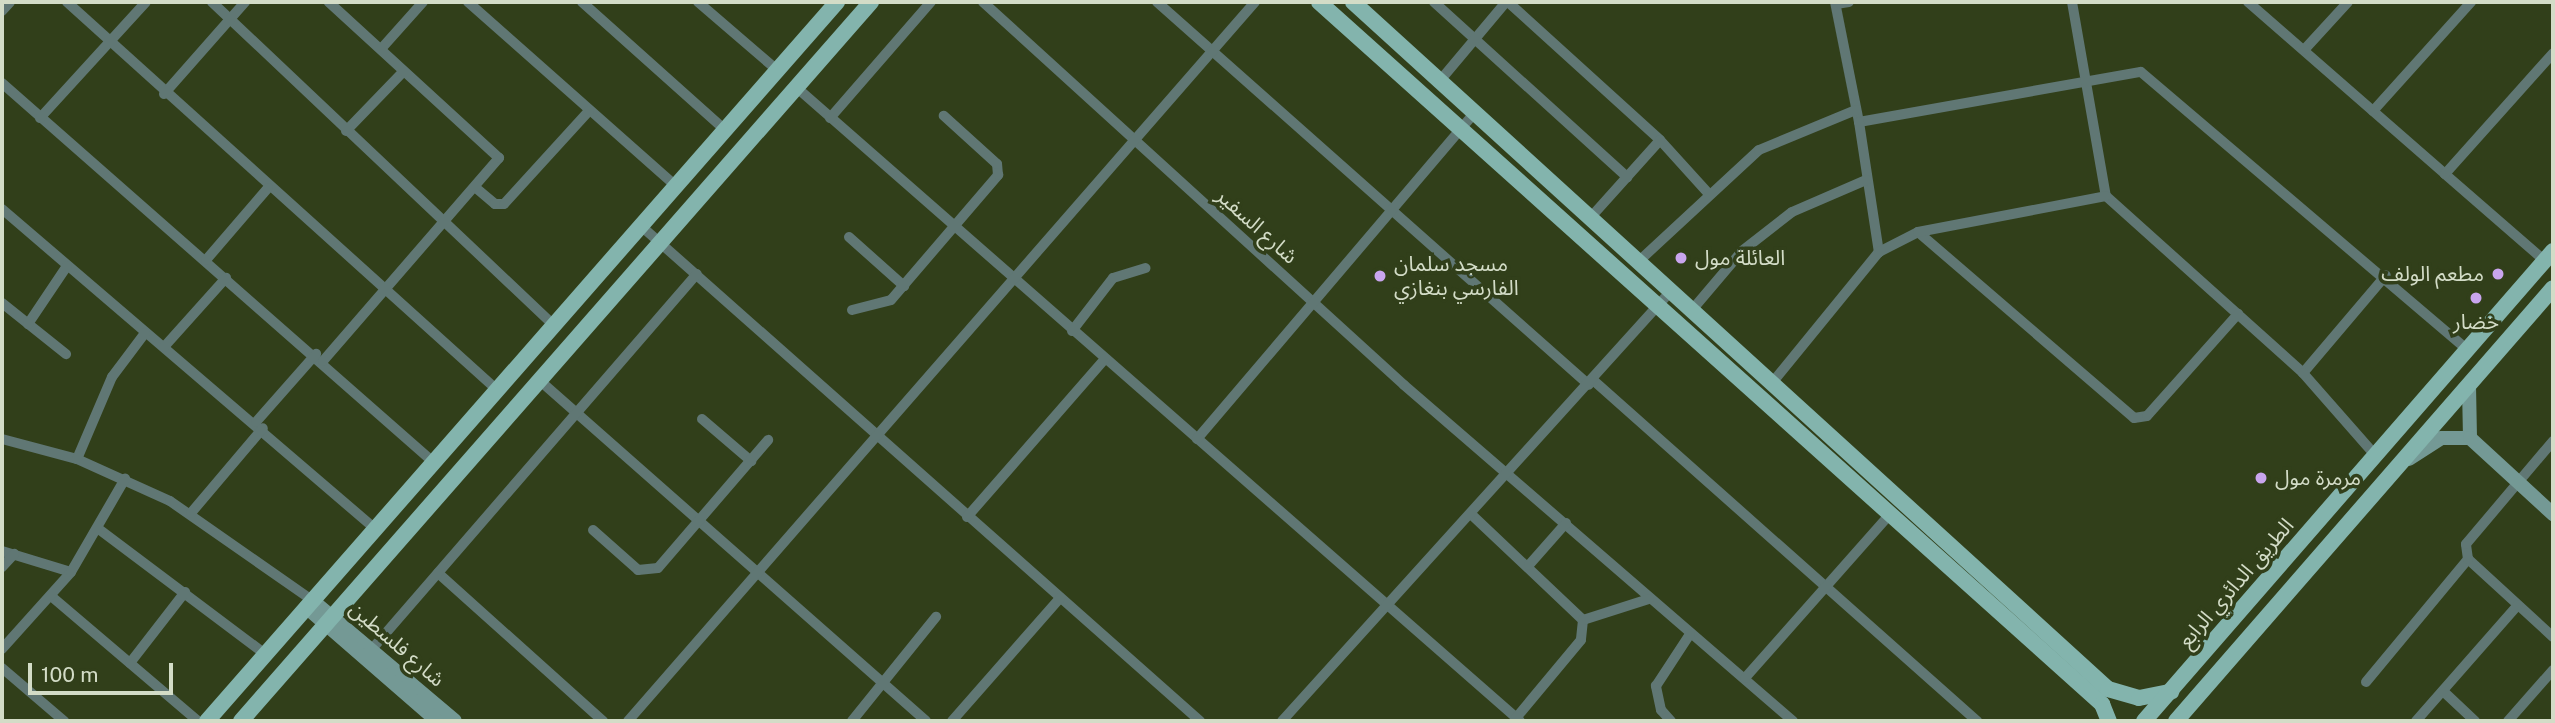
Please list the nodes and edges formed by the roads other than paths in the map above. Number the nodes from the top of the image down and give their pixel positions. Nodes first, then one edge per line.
1 (10, 2) edge
2 (67, 2) edge
3 (146, 2) edge
4 (212, 2) edge
5 (244, 2) edge
6 (329, 2) edge
7 (423, 2) edge
8 (468, 2) edge
9 (582, 2) edge
10 (698, 2) edge
11 (837, 2) edge
12 (871, 2) edge
13 (930, 2) edge
14 (983, 2) edge
15 (1157, 2) edge
16 (1255, 2) edge
17 (1319, 2) edge
18 (1353, 2) edge
19 (1434, 2) edge
20 (1507, 2) edge
21 (1849, 2) edge
22 (2072, 2) edge
23 (2248, 2) edge
24 (2347, 2) edge
25 (2471, 2) edge
26 (1836, 3) edge
27 (2, 10) edge
28 (230, 18) junction
29 (1475, 39) junction
30 (108, 43) junction
31 (381, 49) junction
32 (2304, 50) junction
33 (1213, 51) junction
34 (2553, 54) edge
35 (777, 70) junction
36 (404, 71) junction
37 (1438, 82) junction
38 (2089, 82) junction
39 (2, 83) edge
40 (796, 88) junction
41 (164, 94) junction
42 (1856, 110) junction
43 (589, 111) junction
44 (2374, 111) junction
45 (1474, 114) junction
46 (944, 117) dead end
47 (40, 118) junction
48 (830, 118) junction
49 (1859, 122) junction
50 (725, 130) junction
51 (1461, 130) junction
52 (346, 131) junction
53 (1660, 140) junction
54 (1135, 141) junction
55 (2445, 174) junction
56 (1627, 177) junction
57 (1866, 180) junction
58 (1553, 184) junction
59 (675, 186) junction
60 (268, 188) junction
61 (476, 188) junction
62 (1709, 194) junction
63 (2106, 196) junction
64 (1539, 201) junction
65 (1393, 208) junction
66 (2, 209) edge
67 (1591, 217) junction
68 (640, 225) junction
69 (444, 226) junction
70 (954, 226) junction
71 (1918, 232) junction
72 (849, 237) dead end
73 (659, 242) junction
74 (1880, 252) junction
75 (2549, 256) edge
76 (206, 260) junction
77 (1639, 261) junction
78 (67, 266) junction
79 (1145, 268) dead end
80 (697, 274) junction
81 (2386, 275) junction
82 (1014, 277) junction
83 (226, 278) junction
84 (904, 286) junction
85 (2553, 288) edge
86 (1671, 291) junction
87 (383, 292) junction
88 (1312, 301) junction
89 (2, 303) edge
90 (1657, 307) junction
91 (852, 310) dead end
92 (1692, 310) junction
93 (2238, 314) junction
94 (2498, 314) junction
95 (28, 324) junction
96 (552, 324) junction
97 (1072, 331) junction
98 (2516, 331) junction
99 (145, 333) junction
100 (164, 347) junction
101 (2464, 353) junction
102 (66, 354) dead end
103 (319, 357) junction
104 (1105, 359) junction
105 (2303, 373) junction
106 (538, 379) junction
107 (2474, 379) junction
108 (1591, 383) junction
109 (1772, 383) junction
110 (496, 389) junction
111 (576, 414) junction
112 (702, 419) dead end
113 (260, 425) junction
114 (2470, 438) junction
115 (2, 439) edge
116 (877, 439) junction
117 (1197, 439) junction
118 (768, 440) dead end
119 (2553, 441) edge
120 (2376, 456) junction
121 (76, 459) junction
122 (432, 461) junction
123 (751, 461) junction
124 (2399, 465) junction
125 (1510, 474) junction
126 (125, 479) junction
127 (2518, 484) junction
128 (191, 513) junction
129 (2553, 514) edge
130 (1889, 515) junction
131 (1473, 516) junction
132 (967, 517) junction
133 (1566, 523) junction
134 (700, 526) junction
135 (373, 527) junction
136 (100, 530) junction
137 (593, 530) dead end
138 (2, 551) edge
139 (14, 554) junction
140 (2468, 559) junction
141 (1529, 565) junction
142 (2, 567) edge
143 (71, 572) junction
144 (438, 573) junction
145 (756, 575) junction
146 (1828, 583) junction
147 (185, 592) junction
148 (51, 596) junction
149 (1059, 598) junction
150 (1649, 599) junction
151 (306, 601) junction
152 (1386, 605) junction
153 (2518, 605) junction
154 (936, 617) dead end
155 (329, 620) junction
156 (1583, 620) junction
157 (1690, 634) junction
158 (2553, 637) edge
159 (2, 649) edge
160 (372, 649) junction
161 (265, 654) junction
162 (130, 663) junction
163 (2, 668) edge
164 (2553, 670) edge
165 (1745, 678) junction
166 (2366, 682) dead end
167 (884, 685) junction
168 (2443, 691) junction
169 (2171, 692) junction
170 (2192, 703) junction
171 (1518, 720) edge
172 (64, 721) edge
173 (198, 721) edge
174 (207, 721) edge
175 (241, 721) edge
176 (437, 721) edge
177 (455, 721) edge
178 (603, 721) edge
179 (628, 721) edge
180 (852, 721) edge
181 (926, 721) edge
182 (952, 721) edge
183 (1200, 721) edge
184 (1282, 721) edge
185 (1671, 721) edge
186 (1793, 721) edge
187 (1976, 721) edge
188 (2109, 721) edge
189 (2144, 721) edge
190 (2176, 721) edge
191 (2190, 721) edge
192 (2416, 721) edge
193 (2475, 721) edge
194 (2508, 721) edge

1 - 27 street
2 - 30 street
3 - 30 street
4 - 28 street
5 - 28 street
6 - 31 street
7 - 31 street
8 - 43 street
9 - 50 street
10 - 35 street
11 - 35 main road
12 - 40 main road
13 - 48 street
14 - 54 street, شارع السفير
15 - 33 street
16 - 33 street
17 - 51 main road
18 - 37 main road
19 - 29 street
20 - 29 street
20 - 53 street
21 - 26 street
22 - 38 street
23 - 32 street
24 - 32 street
25 - 44 street
26 - 42 street
28 - 41 street
28 - 52 street
29 - 37 street
29 - 56 street
30 - 41 street
30 - 47 street
31 - 36 street
32 - 44 street
33 - 54 street
33 - 65 street
34 - 55 street
35 - 50 main road
36 - 52 street
36 - 61 street
37 - 45 main road
38 - 49 street
38 - 63 street
38 - 81 street
39 - 47 street
40 - 48 street
40 - 73 main road
41 - 60 street
42 - 49 street
42 - 62 street
43 - 59 street
43 - 61 street
44 - 55 street
45 - 51 street
45 - 58 main road
46 - 70 street
47 - 76 street
48 - 70 street
49 - 57 street
50 - 59 main road
51 - 64 main road
51 - 65 street
52 - 69 street
53 - 56 street
53 - 62 street
54 - 82 street
54 - 88 street, شارع السفير
55 - 75 street
56 - 67 street
57 - 74 street
57 - 92 street
58 - 64 main road
58 - 67 main road
59 - 68 main road
60 - 76 street
60 - 87 street
61 - 69 street
62 - 77 street
63 - 71 street
63 - 93 street
64 - 90 main road
65 - 88 street
65 - 108 street
66 - 78 street
67 - 77 main road
68 - 73 street
68 - 96 main road
69 - 87 street
69 - 96 street
70 - 82 street
70 - 84 street
71 - 74 street
71 - 93 street
72 - 84 street
73 - 80 street
73 - 106 main road
74 - 109 street
75 - 94 main road, الطريق الدائري الرابع
76 - 83 street
77 - 86 main road
78 - 95 street
78 - 99 street
79 - 97 street
80 - 111 street
80 - 116 street
81 - 101 street
81 - 105 street
82 - 97 street
82 - 116 street
83 - 100 street
83 - 103 street
84 - 91 street
85 - 98 main road
86 - 90 street
86 - 92 main road
87 - 103 street
87 - 110 street
88 - 117 street
88 - 125 street, شارع السفير
89 - 95 street
90 - 108 street
90 - 130 main road
92 - 109 main road
93 - 105 street
94 - 98 main road
94 - 101 main road, الطريق الدائري الرابع
95 - 102 street
96 - 110 main road
97 - 104 street
98 - 107 main road
99 - 100 street
99 - 121 street
100 - 113 street
101 - 107 main road
101 - 120 main road, الطريق الدائري الرابع
103 - 113 street
103 - 122 street
104 - 117 street
104 - 132 street
105 - 120 street
106 - 111 street
106 - 155 main road
107 - 114 street
107 - 124 main road
108 - 125 street
108 - 146 street
109 - 169 main road
110 - 122 main road
111 - 134 street
111 - 144 street
112 - 123 street
113 - 128 street
113 - 135 street
114 - 124 street
114 - 127 street
115 - 121 street
116 - 132 street
116 - 145 street
117 - 152 street
118 - 123 street
119 - 127 street
120 - 169 main road, الطريق الدائري الرابع
121 - 126 street
122 - 135 main road
123 - 134 street
124 - 170 main road
125 - 131 street
125 - 133 street, شارع السفير
126 - 128 street
126 - 136 street
127 - 129 street
127 - 140 street
128 - 151 street
130 - 146 street
130 - 188 main road
131 - 141 street
131 - 152 street
132 - 149 street
133 - 141 street
133 - 150 street, شارع السفير
134 - 137 street
134 - 145 street
135 - 151 main road
136 - 143 street
136 - 147 street
138 - 139 street
139 - 142 street
139 - 143 street
140 - 153 street
140 - 166 street
141 - 156 street
143 - 148 street
144 - 160 street
144 - 178 street
145 - 167 street
145 - 179 street
146 - 165 street
146 - 187 street
147 - 161 street
147 - 162 street
148 - 159 street
148 - 162 street
149 - 182 street
149 - 183 street
150 - 156 street
150 - 157 street, شارع السفير
151 - 155 street, شارع فلسطين
151 - 161 main road
152 - 171 street
152 - 184 street
153 - 158 street
153 - 168 street
154 - 167 street
155 - 160 street, شارع فلسطين
155 - 175 main road
155 - 176 street, شارع فلسطين
156 - 171 street
157 - 165 street, شارع السفير
157 - 185 street
160 - 177 street, شارع فلسطين
161 - 174 main road
162 - 173 street
163 - 172 street
164 - 194 street
165 - 186 street, شارع السفير
167 - 180 street
167 - 181 street
168 - 192 street
168 - 193 street
169 - 189 main road, الطريق الدائري الرابع
170 - 190 main road
170 - 191 main road

